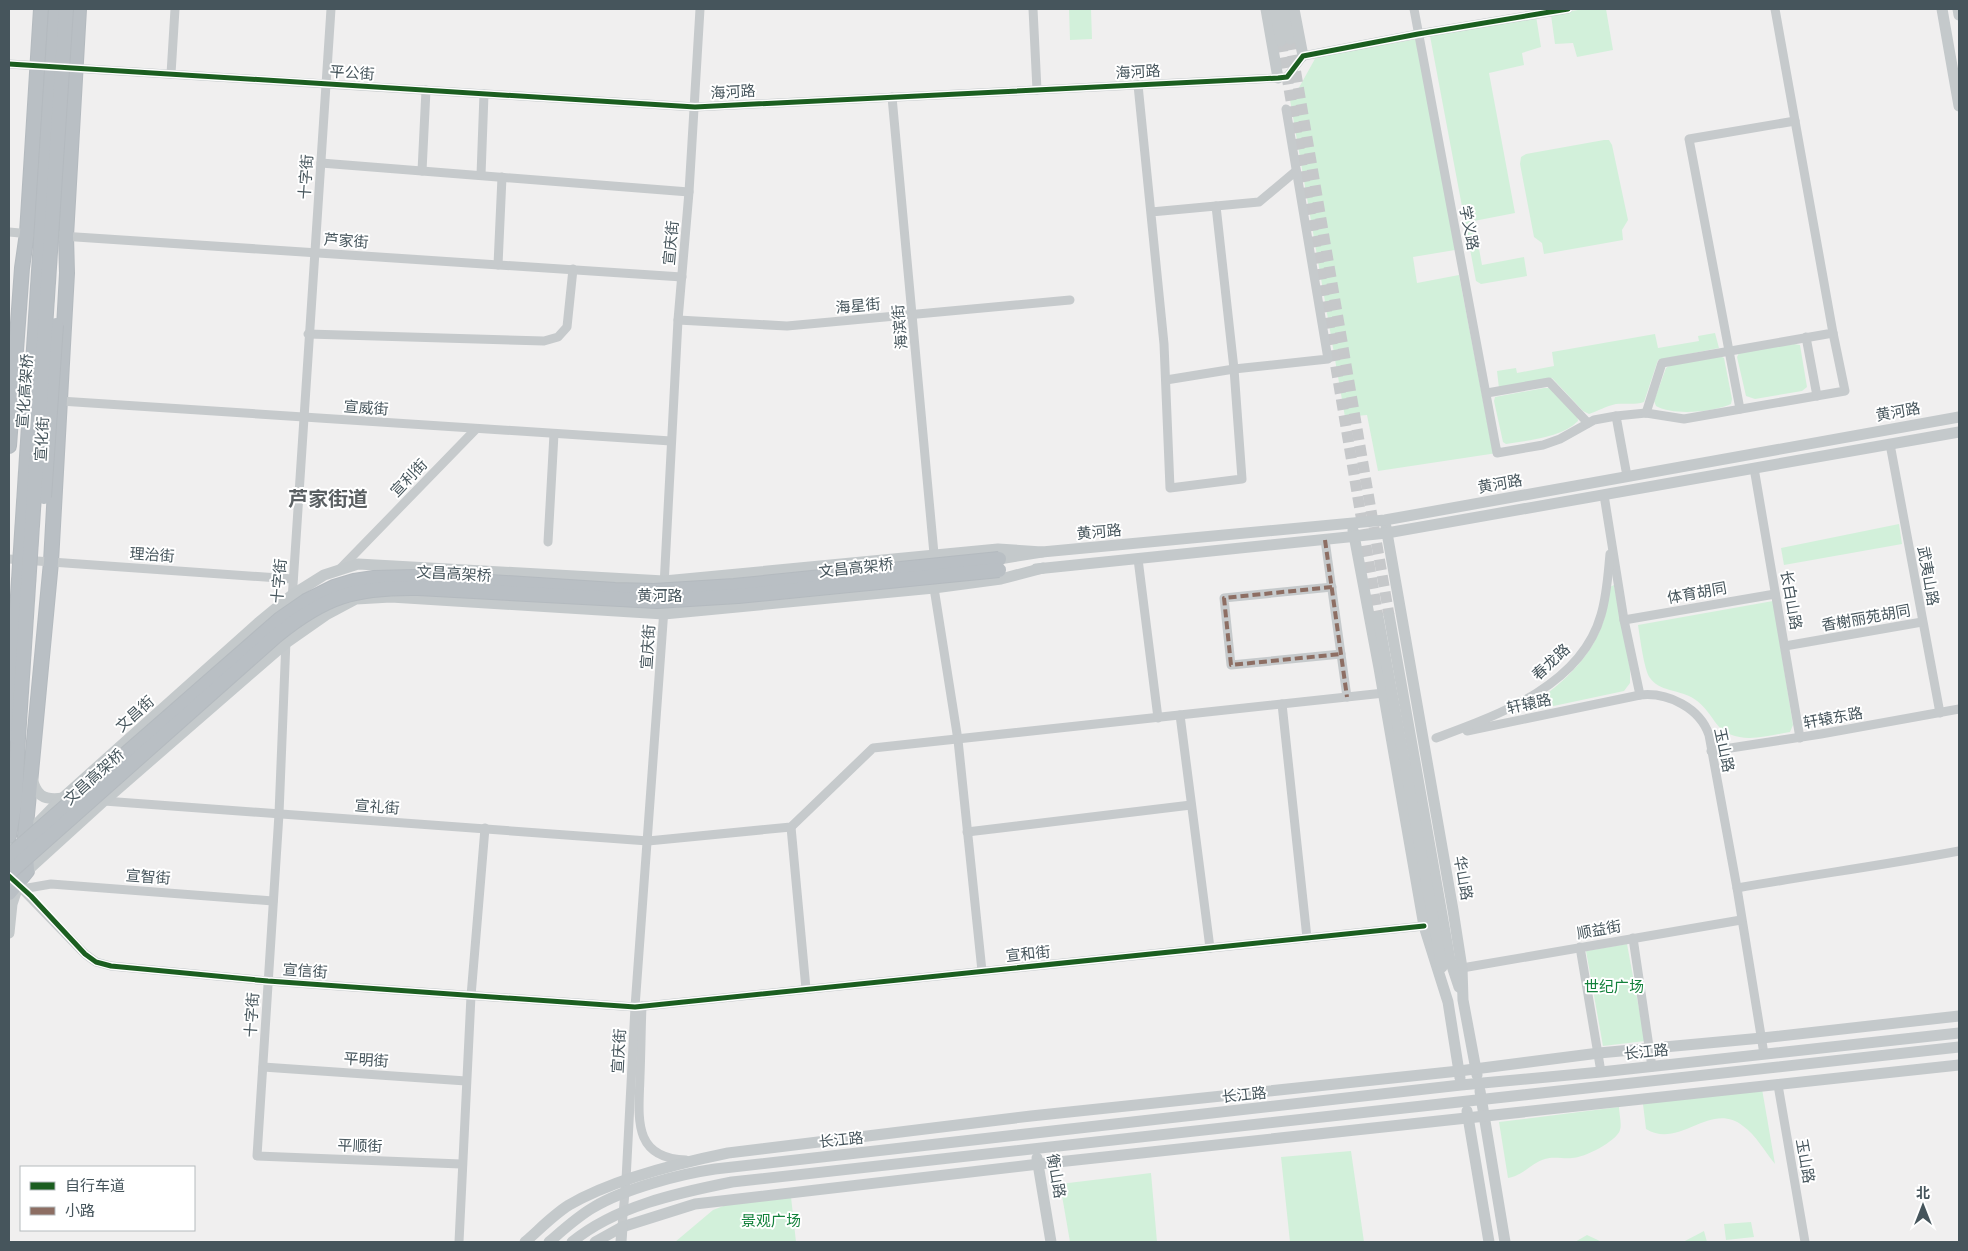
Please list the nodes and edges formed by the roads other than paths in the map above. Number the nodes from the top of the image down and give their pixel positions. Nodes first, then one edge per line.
1 (42, 9) edge
2 (56, 9) edge
3 (66, 9) edge
4 (79, 9) edge
5 (175, 9) edge
6 (331, 9) edge
7 (700, 9) edge
8 (1033, 9) edge
9 (1266, 9) edge
10 (1275, 9) edge
11 (1284, 9) edge
12 (1294, 9) edge
13 (1414, 9) edge
14 (1568, 9) edge
15 (1775, 9) edge
16 (1942, 9) edge
17 (1958, 9) edge
18 (1544, 11) edge
19 (1959, 14) edge
20 (1418, 34) junction
21 (1303, 56) junction
22 (9, 64) edge
23 (38, 66) junction
24 (74, 68) junction
25 (171, 74) junction
26 (1283, 78) junction
27 (326, 84) junction
28 (1138, 85) junction
29 (426, 90) junction
30 (1037, 90) junction
31 (484, 94) junction
32 (892, 97) junction
33 (1959, 106) edge
34 (695, 107) junction
35 (1286, 110) dead end
36 (1795, 121) junction
37 (321, 163) junction
38 (422, 171) junction
39 (1296, 171) junction
40 (481, 175) junction
41 (502, 177) junction
42 (689, 192) junction
43 (1216, 206) junction
44 (1151, 212) junction
45 (9, 232) edge
46 (27, 233) junction
47 (66, 236) junction
48 (314, 253) junction
49 (498, 265) junction
50 (573, 270) junction
51 (682, 276) junction
52 (1070, 300) dead end
53 (913, 315) junction
54 (678, 320) junction
55 (1834, 332) junction
56 (308, 334) junction
57 (1806, 337) junction
58 (1730, 351) junction
59 (1234, 370) junction
60 (1166, 380) junction
61 (11, 392) edge
62 (1487, 393) junction
63 (1818, 396) junction
64 (60, 401) junction
65 (1740, 409) junction
66 (1646, 413) junction
67 (1616, 416) junction
68 (303, 417) junction
69 (1959, 417) edge
70 (1588, 423) junction
71 (476, 429) junction
72 (1959, 432) edge
73 (554, 434) junction
74 (671, 441) junction
75 (1890, 444) junction
76 (9, 446) edge
77 (1754, 468) junction
78 (1627, 476) junction
79 (1604, 495) junction
80 (1385, 520) junction
81 (1352, 523) junction
82 (1387, 533) junction
83 (1354, 537) junction
84 (1326, 540) junction
85 (548, 542) dead end
86 (1611, 544) junction
87 (1042, 552) junction
88 (934, 554) junction
89 (9, 559) edge
90 (1138, 559) junction
91 (51, 562) junction
92 (999, 565) junction
93 (1043, 568) junction
94 (340, 569) junction
95 (293, 579) junction
96 (664, 581) junction
97 (1332, 587) junction
98 (934, 588) junction
99 (1775, 594) junction
100 (292, 595) junction
101 (9, 599) edge
102 (664, 614) junction
103 (1624, 620) junction
104 (1922, 622) junction
105 (286, 643) junction
106 (1785, 646) junction
107 (1341, 654) junction
108 (1384, 693) junction
109 (1640, 695) junction
110 (1347, 697) junction
111 (1282, 704) junction
112 (1959, 709) edge
113 (1940, 713) junction
114 (1180, 715) junction
115 (1158, 718) junction
116 (14, 736) edge
117 (1436, 738) junction
118 (1800, 738) junction
119 (958, 740) junction
120 (1423, 740) junction
121 (1711, 751) junction
122 (31, 774) junction
123 (63, 798) junction
124 (104, 801) junction
125 (1191, 806) junction
126 (279, 814) junction
127 (791, 827) junction
128 (485, 828) junction
129 (968, 832) junction
130 (9, 836) edge
131 (25, 836) junction
132 (648, 841) junction
133 (1959, 851) edge
134 (9, 856) edge
135 (9, 865) edge
136 (28, 871) junction
137 (14, 883) edge
138 (1737, 888) junction
139 (273, 901) junction
140 (1741, 920) junction
141 (1424, 926) junction
142 (9, 933) edge
143 (1307, 938) junction
144 (1633, 938) junction
145 (1210, 948) junction
146 (1580, 948) junction
147 (1462, 968) junction
148 (982, 971) junction
149 (268, 980) junction
150 (806, 989) junction
151 (471, 996) junction
152 (1463, 1000) junction
153 (1448, 1002) junction
154 (638, 1006) junction
155 (1959, 1016) edge
156 (1959, 1033) edge
157 (1762, 1038) junction
158 (1959, 1047) edge
159 (1650, 1048) junction
160 (1599, 1053) junction
161 (1764, 1054) junction
162 (1959, 1065) edge
163 (263, 1067) junction
164 (1652, 1067) junction
165 (1476, 1068) junction
166 (1459, 1071) junction
167 (1601, 1072) junction
168 (466, 1081) junction
169 (1479, 1083) junction
170 (1462, 1085) junction
171 (1778, 1085) junction
172 (1481, 1099) junction
173 (1465, 1100) junction
174 (1031, 1116) junction
175 (1483, 1116) junction
176 (1468, 1117) junction
177 (1034, 1133) junction
178 (1036, 1148) junction
179 (257, 1156) joint
180 (691, 1160) junction
181 (461, 1164) junction
182 (1038, 1164) junction
183 (626, 1180) junction
184 (625, 1193) junction
185 (624, 1211) junction
186 (622, 1227) junction
187 (459, 1242) edge
188 (525, 1242) edge
189 (549, 1242) edge
190 (572, 1242) edge
191 (595, 1242) edge
192 (621, 1242) edge
193 (1051, 1242) edge
194 (1490, 1242) edge
195 (1505, 1242) edge
196 (1805, 1242) edge

1 - 23 highway
2 - 116 highway, 宣化高架桥, bridge
3 - 116 highway, 宣化高架桥, bridge
4 - 24 highway, 宣化街
5 - 25 street
6 - 27 street, 十字街
7 - 34 street, 宣庆街
8 - 30 street
9 - 26 main road
10 - 11 main road
12 - 21 main road
13 - 20 street, 学义路
14 - 18 street
15 - 36 street
16 - 33 main road
17 - 19 main road
18 - 20 street
20 - 21 street
20 - 62 street, 学义路
21 - 26 street
22 - 23 street, 平公街
23 - 24 street, 平公街
23 - 46 highway
24 - 25 street, 平公街
24 - 47 highway, 宣化街
25 - 27 street, 平公街
26 - 28 street, 海河路
27 - 29 street, 平公街
27 - 37 street, 十字街
28 - 30 street, 海河路
28 - 44 street
29 - 31 street, 平公街
29 - 38 street
30 - 32 street, 海河路
31 - 34 street, 平公街
31 - 40 street
32 - 34 street, 海河路
32 - 53 street, 海滨街
34 - 42 street, 宣庆街
35 - 39 street
36 - 55 street
36 - 58 street
37 - 38 street
37 - 48 street, 十字街
38 - 40 street
39 - 43 street
39 - 59 street
40 - 41 street
41 - 42 street
41 - 49 street
42 - 51 street, 宣庆街
43 - 44 street
43 - 59 street
44 - 60 street
45 - 46 street, 芦家街
46 - 47 street, 芦家街
46 - 61 highway
46 - 101 highway
47 - 48 street, 芦家街
47 - 64 highway, 宣化街
47 - 116 highway, bridge
48 - 49 street, 芦家街
48 - 56 street, 十字街
49 - 50 street, 芦家街
50 - 51 street, 芦家街
50 - 56 street
51 - 54 street, 宣庆街
52 - 53 street, 海星街
53 - 54 street, 海星街
53 - 88 street, 海滨街
54 - 74 street, 宣庆街
55 - 57 street
55 - 63 street
56 - 68 street, 十字街
57 - 58 street
57 - 63 street
58 - 65 street
58 - 66 street
59 - 60 street
59 - 60 street
61 - 76 highway
62 - 70 street
62 - 70 street, 学义路
63 - 65 street
64 - 68 street, 宣威街
64 - 91 highway, 宣化街
65 - 66 street
66 - 67 street
67 - 70 street
67 - 78 street
68 - 71 street, 宣威街
68 - 95 street, 十字街
69 - 78 main road, 黄河路
71 - 73 street, 宣威街
71 - 94 street, 宣利街
72 - 75 main road, 黄河路
73 - 74 street, 宣威街
73 - 85 street
74 - 96 street, 宣庆街
75 - 77 main road, 黄河路
75 - 104 street, 武夷山路
77 - 79 main road, 黄河路
77 - 99 street, 长白山路
78 - 80 main road, 黄河路
79 - 82 main road, 黄河路
79 - 86 street
80 - 81 main road, 黄河路
80 - 82 main road, 华山路
81 - 83 main road
81 - 87 main road, 黄河路
82 - 83 main road, 黄河路
82 - 120 main road, 华山路
83 - 84 main road, 黄河路
83 - 108 main road
84 - 90 main road, 黄河路
84 - 97 street
86 - 103 street
86 - 117 street, 春龙路
87 - 88 main road, 黄河路
87 - 92 main road, 黄河路
88 - 96 main road, 黄河路
89 - 91 street, 理治街
90 - 93 main road, 黄河路
90 - 115 street
91 - 95 street, 理治街
91 - 122 highway, 宣化街
92 - 93 main road, 黄河路
92 - 134 highway, 文昌高架桥, bridge
92 - 137 highway, 文昌高架桥, bridge
93 - 98 main road, 黄河路
94 - 96 main road, 黄河路
94 - 100 main road, 黄河路
95 - 100 street, 十字街
96 - 102 street, 宣庆街
97 - 107 street
97 - 107 street
98 - 102 main road, 黄河路
98 - 119 street
99 - 103 street, 体育胡同
99 - 106 street, 长白山路
100 - 105 street, 十字街
100 - 123 main road, 文昌街
102 - 105 main road, 黄河路
102 - 132 street, 宣庆街
103 - 109 street
104 - 106 street, 香榭丽苑胡同
104 - 113 street, 武夷山路
105 - 124 main road
105 - 126 street, 十字街
106 - 118 street, 长白山路
107 - 110 street
108 - 110 street
108 - 141 main road
109 - 117 street, 轩辕路
109 - 121 street, 玉山路
110 - 111 street
111 - 114 street
111 - 143 street
112 - 113 street, 轩辕东路
113 - 118 street, 轩辕东路
114 - 115 street
114 - 125 street
115 - 119 street
116 - 130 highway, 宣化高架桥
117 - 120 street, 轩辕路
118 - 121 street, 轩辕东路
119 - 127 street
119 - 129 street
120 - 147 main road, 华山路
121 - 138 street, 玉山路
122 - 123 main road
122 - 131 highway, 宣化街
123 - 131 main road, 文昌街
124 - 126 street, 宣礼街
124 - 136 main road
125 - 129 street
125 - 145 street
126 - 128 street, 宣礼街
126 - 139 street, 十字街
127 - 132 street, 宣礼街
127 - 150 street
128 - 132 street, 宣礼街
128 - 151 street
129 - 148 street
131 - 135 main road, 文昌街
131 - 136 highway, 宣化街
132 - 154 street, 宣庆街
133 - 138 street
136 - 137 highway
137 - 139 street, 宣智街
137 - 142 main road
137 - 149 street, 宣信街
138 - 140 street, 玉山路
139 - 149 street, 十字街
140 - 144 street, 顺益街
140 - 157 street, 玉山路
141 - 143 street, 宣和街
141 - 153 main road
143 - 145 street, 宣和街
144 - 146 street, 顺益街
144 - 159 street
145 - 148 street, 宣和街
146 - 147 street, 顺益街
146 - 160 street
147 - 152 main road, 华山路
148 - 150 street, 宣和街
149 - 151 street, 宣信街
149 - 163 street, 十字街
150 - 154 street, 宣和街
151 - 154 street, 宣信街
151 - 168 street
152 - 153 main road
152 - 165 main road, 华山路
153 - 166 main road
154 - 180 street
154 - 183 street, 宣庆街
155 - 157 main road
156 - 161 main road, 长江路
157 - 159 main road
157 - 161 street, 玉山路
158 - 172 main road, 长江路
159 - 160 main road
159 - 164 street
160 - 165 main road
160 - 167 street
161 - 164 main road, 长江路
162 - 171 main road
163 - 168 street, 平明街
163 - 179 street, 十字街
164 - 167 main road, 长江路
165 - 166 main road
165 - 169 main road, 华山路
166 - 170 main road
166 - 174 main road
167 - 169 main road, 长江路
168 - 181 street
169 - 170 main road, 长江路
169 - 172 main road, 华山路
170 - 173 main road
170 - 177 main road, 长江路
171 - 175 main road
171 - 196 street, 玉山路
172 - 173 main road, 长江路
172 - 175 main road, 华山路
173 - 176 main road
173 - 178 main road, 长江路
174 - 177 main road, 衡山路
174 - 180 main road
175 - 176 main road
175 - 195 main road, 华山路
176 - 182 main road
176 - 194 main road
177 - 178 main road, 衡山路
177 - 184 main road, 长江路
178 - 182 main road, 衡山路
178 - 185 main road, 长江路
179 - 181 street, 平顺街
180 - 183 main road
181 - 187 street
182 - 186 main road
182 - 193 main road, 衡山路
183 - 184 street, 宣庆街
183 - 188 main road
184 - 185 street, 宣庆街
184 - 189 main road, 长江路
185 - 186 street, 宣庆街
185 - 190 main road, 长江路
186 - 191 main road
186 - 192 main road

